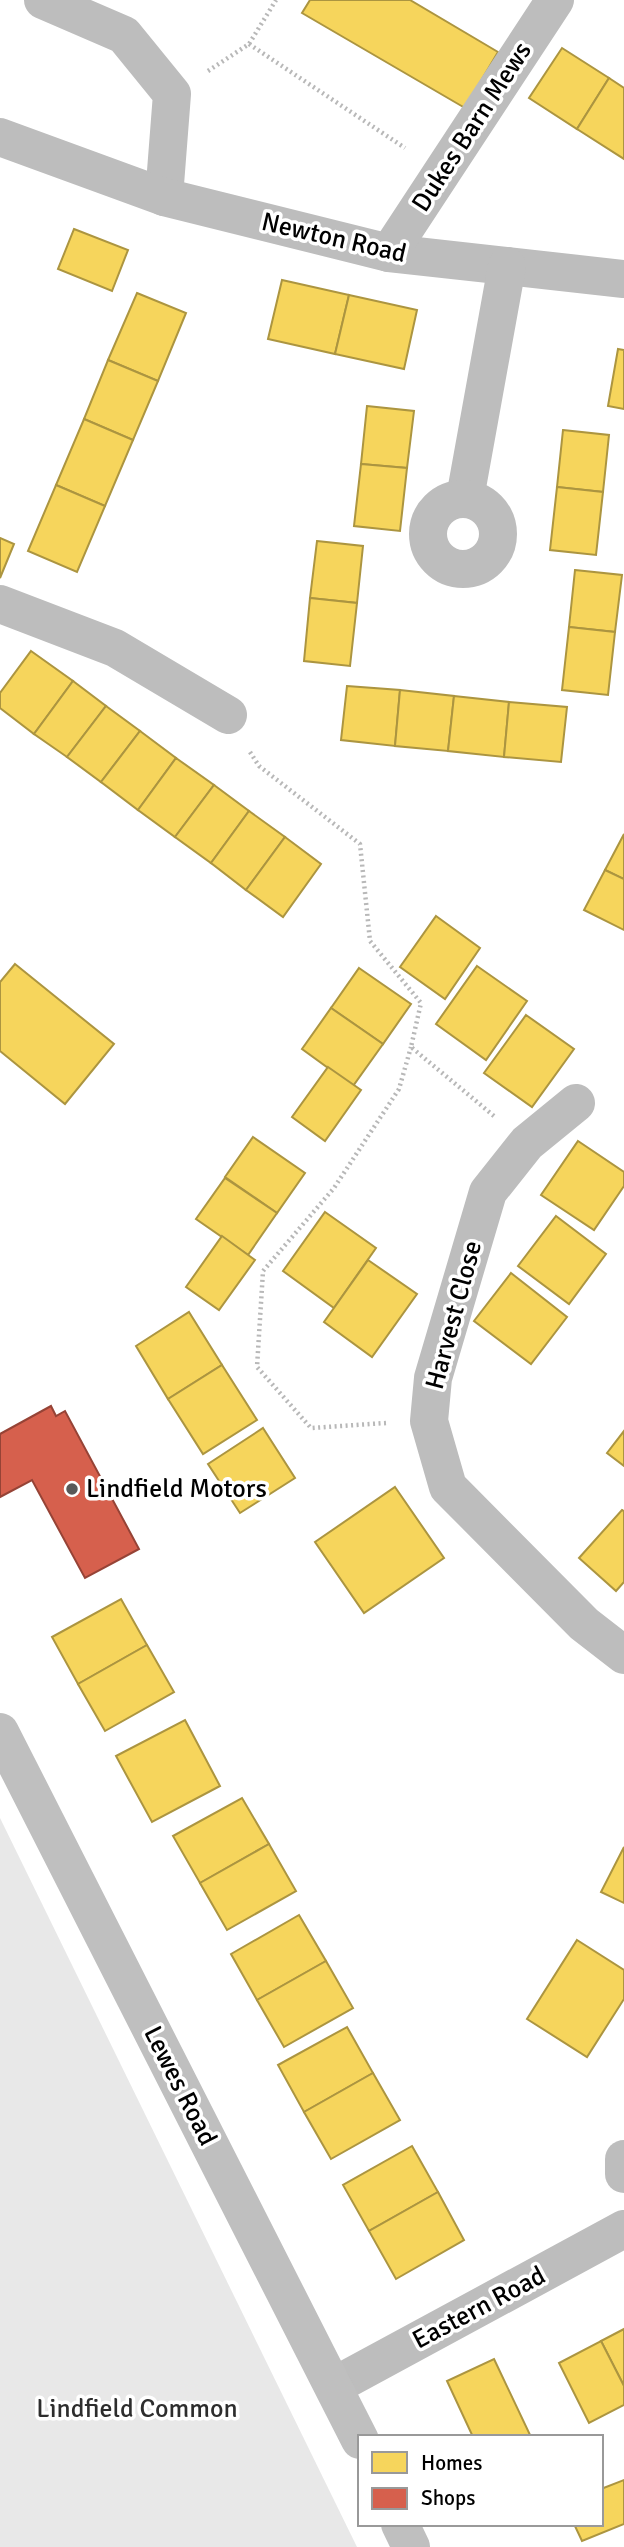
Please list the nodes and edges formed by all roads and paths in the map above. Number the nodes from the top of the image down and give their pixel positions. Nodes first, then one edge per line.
1 (43, 0) edge
2 (276, 0) edge
3 (555, 0) edge
4 (249, 44) junction
5 (173, 94) junction
6 (0, 137) edge
7 (443, 174) junction
8 (164, 197) junction
9 (389, 253) junction
10 (506, 266) junction
11 (624, 279) edge
12 (465, 498) dead end
13 (0, 604) edge
14 (228, 715) joint
15 (411, 1047) junction
16 (576, 1103) dead end
17 (527, 1143) junction
18 (429, 1421) junction
19 (624, 1655) edge
20 (0, 1732) edge
21 (624, 2159) edge
22 (624, 2174) edge
23 (624, 2229) edge
24 (334, 2386) junction
25 (358, 2436) edge
26 (401, 2526) edge
27 (411, 2547) edge

1 - 5 street
2 - 4 path
3 - 7 street, Dukes Barn Mews
4 - 5 path
4 - 7 path
5 - 8 street
6 - 8 street, Newton Road
7 - 9 street, Dukes Barn Mews
8 - 9 street, Newton Road
9 - 10 street, Newton Road
10 - 11 street, Newton Road
10 - 12 street
13 - 14 street
14 - 15 path
15 - 17 path
15 - 18 path
16 - 17 street, Harvest Close
17 - 18 street, Harvest Close
18 - 19 street, Harvest Close
20 - 24 main road, Lewes Road
21 - 22 street
23 - 24 street, Eastern Road
24 - 25 main road, Lewes Road
26 - 27 main road

